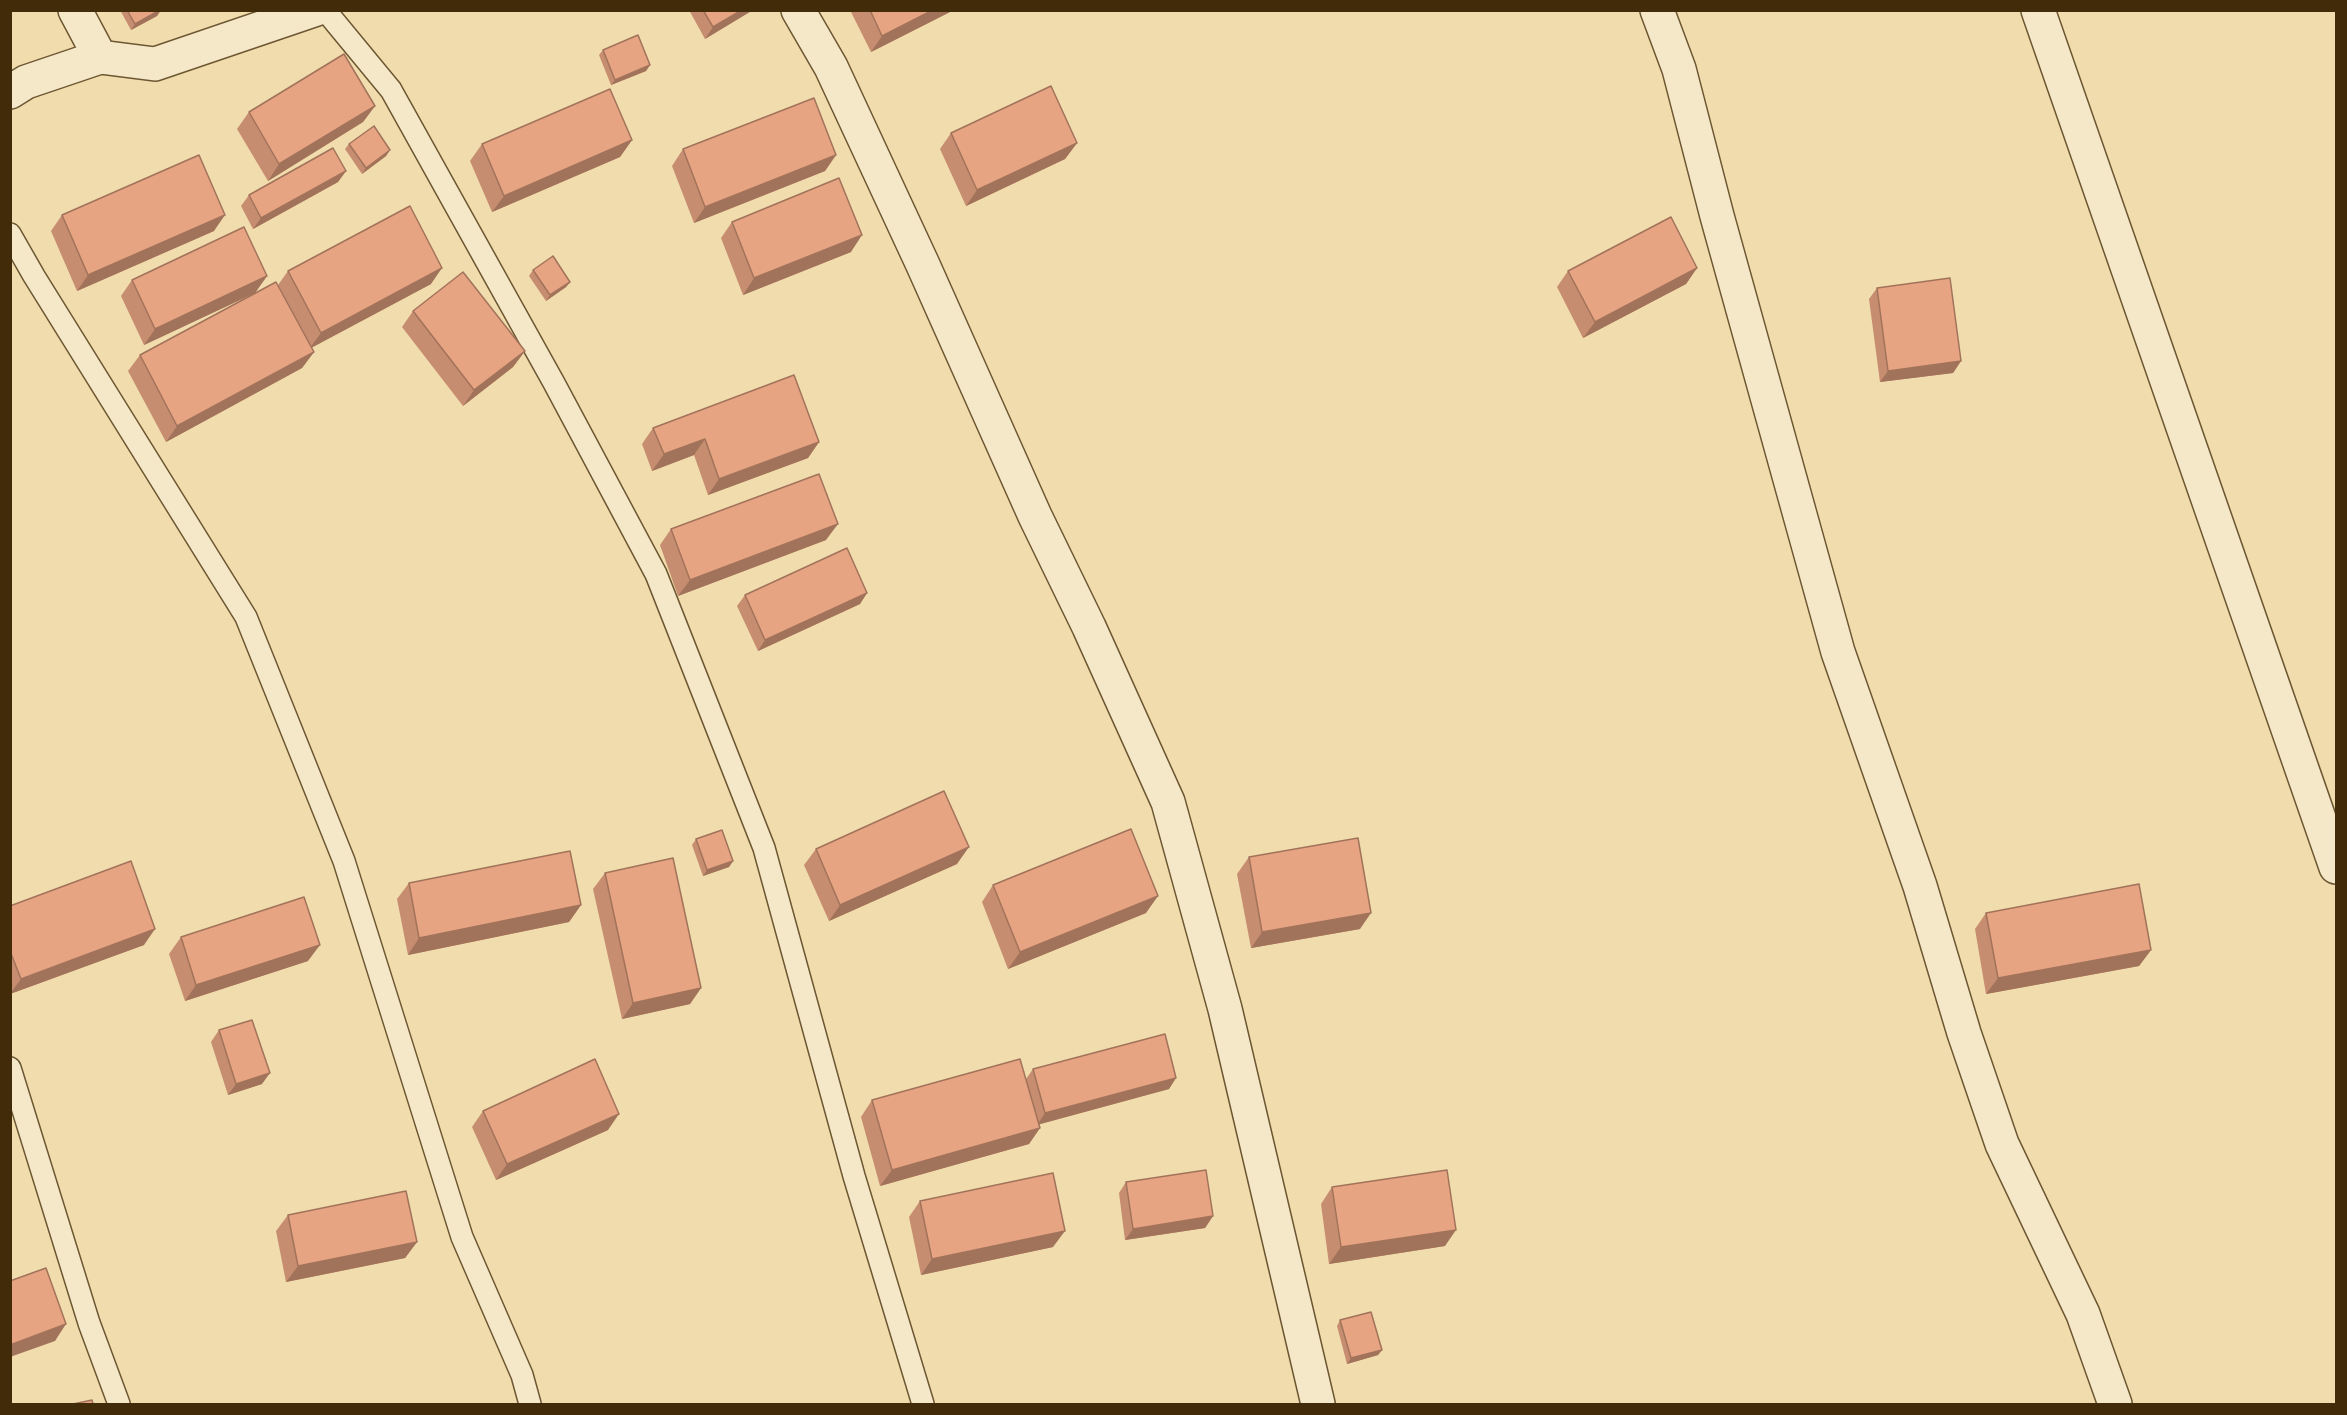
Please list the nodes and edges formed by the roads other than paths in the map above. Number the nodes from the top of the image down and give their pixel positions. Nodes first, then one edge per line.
1 (75, 10) edge
2 (314, 10) edge
3 (325, 10) edge
4 (798, 10) edge
5 (1657, 10) edge
6 (2038, 10) edge
7 (100, 57) junction
8 (10, 92) edge
9 (10, 234) edge
10 (2337, 867) edge
11 (10, 1068) edge
12 (119, 1404) edge
13 (530, 1404) edge
14 (923, 1404) edge
15 (1318, 1404) edge
16 (2115, 1404) edge

1 - 7 street
2 - 7 street
3 - 14 lane
4 - 15 street
5 - 16 street
6 - 10 street
7 - 8 street
9 - 13 lane
11 - 12 lane

